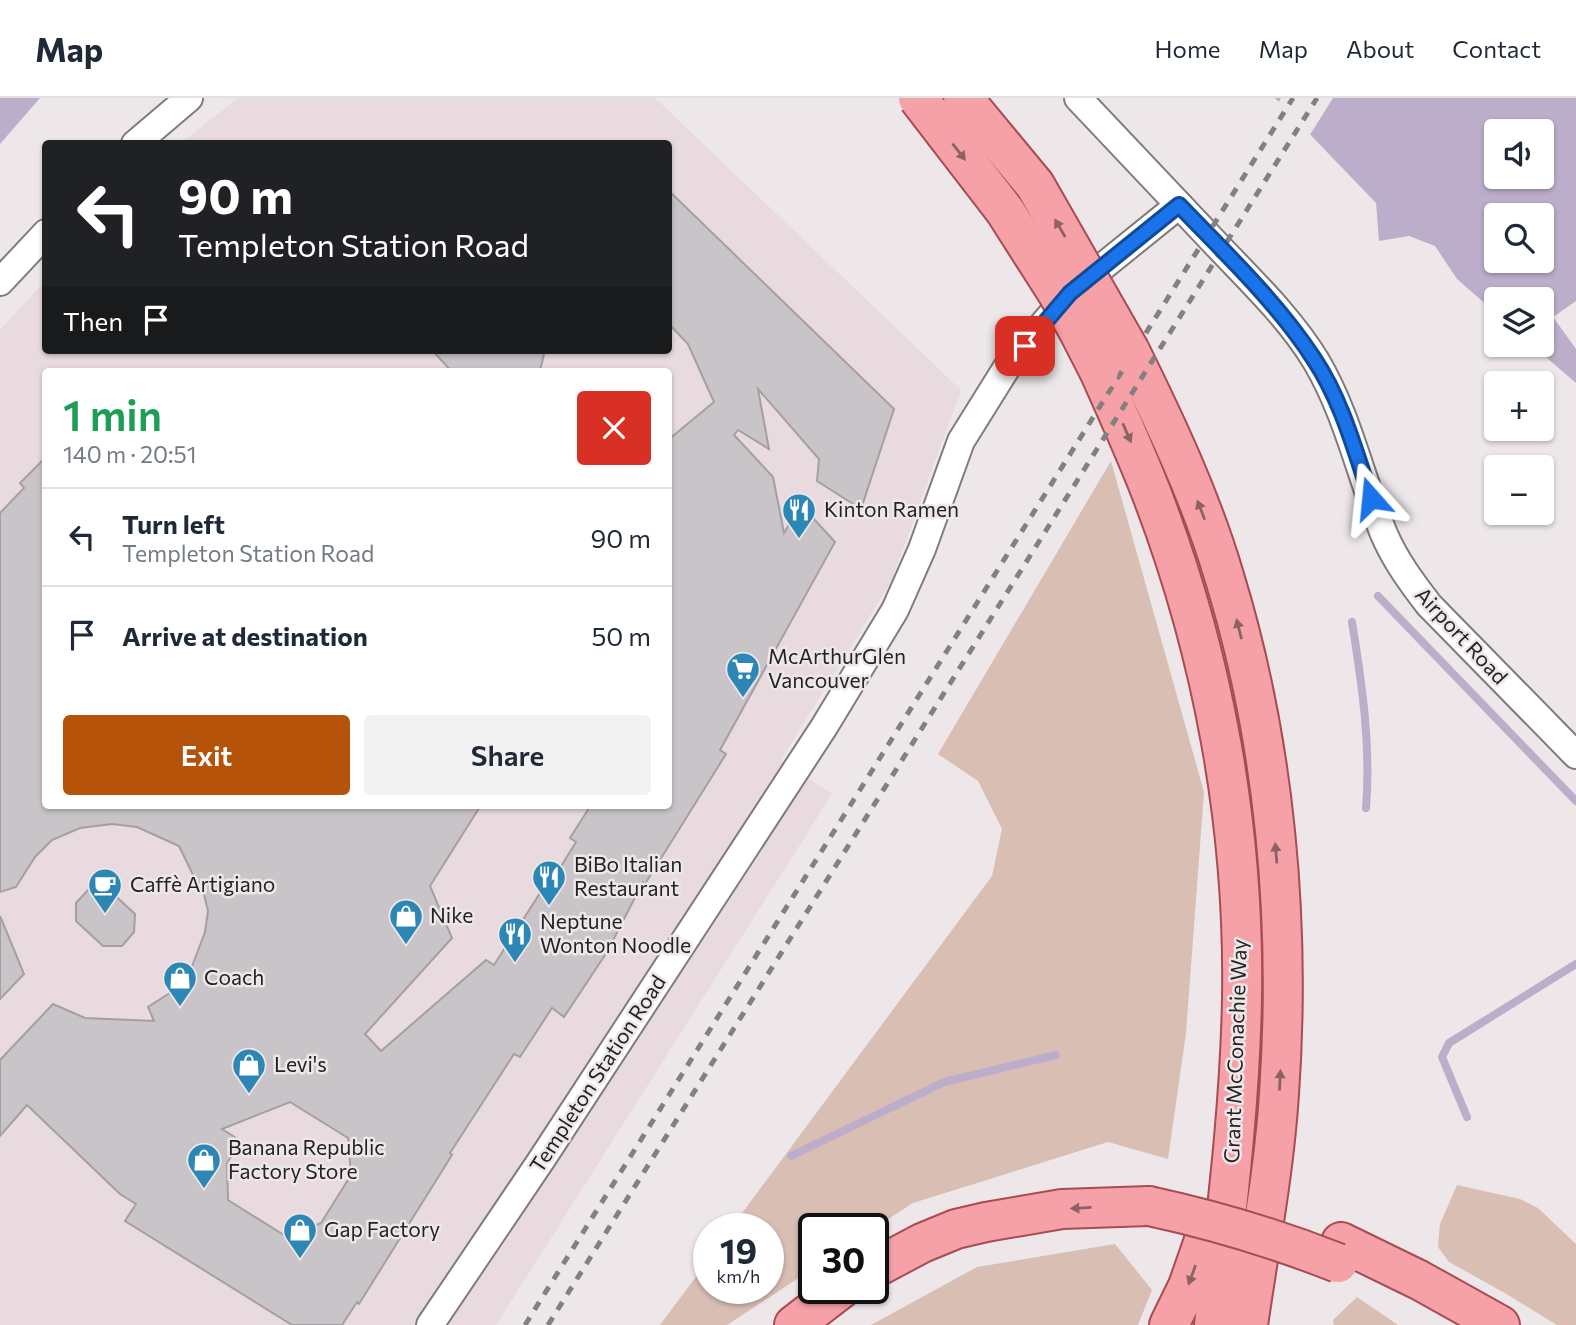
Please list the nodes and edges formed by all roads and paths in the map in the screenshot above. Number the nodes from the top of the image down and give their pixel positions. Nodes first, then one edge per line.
1 (189, 98) edge
2 (918, 98) edge
3 (963, 98) edge
4 (1077, 98) edge
5 (140, 140) edge
6 (1179, 205) junction
7 (42, 237) edge
8 (0, 282) edge
9 (1114, 361) junction
10 (1576, 755) edge
11 (1237, 1115) junction
12 (1275, 1148) junction
13 (1340, 1253) junction
14 (889, 1261) edge
15 (821, 1304) edge
16 (430, 1325) edge
17 (794, 1325) edge
18 (1169, 1325) edge
19 (1214, 1325) edge
20 (1248, 1325) edge
21 (1274, 1325) edge
22 (1447, 1325) edge
23 (1500, 1325) edge

1 - 5 street
2 -> 9 main road, Grant McConachie Way, bridge
9 -> 3 main road, Grant McConachie Way, bridge
4 - 6 street, Airport Road
6 - 10 street, Airport Road
6 - 16 street, Templeton Station Road
7 - 8 street
9 -> 11 main road, Grant McConachie Way
12 -> 9 main road, Grant McConachie Way
11 -> 18 main road
11 - 19 main road, Grant McConachie Way
12 - 20 main road, Grant McConachie Way
12 - 21 main road
13 -> 14 main road, bridge
13 - 22 main road
13 - 23 main road
15 - 17 main road

